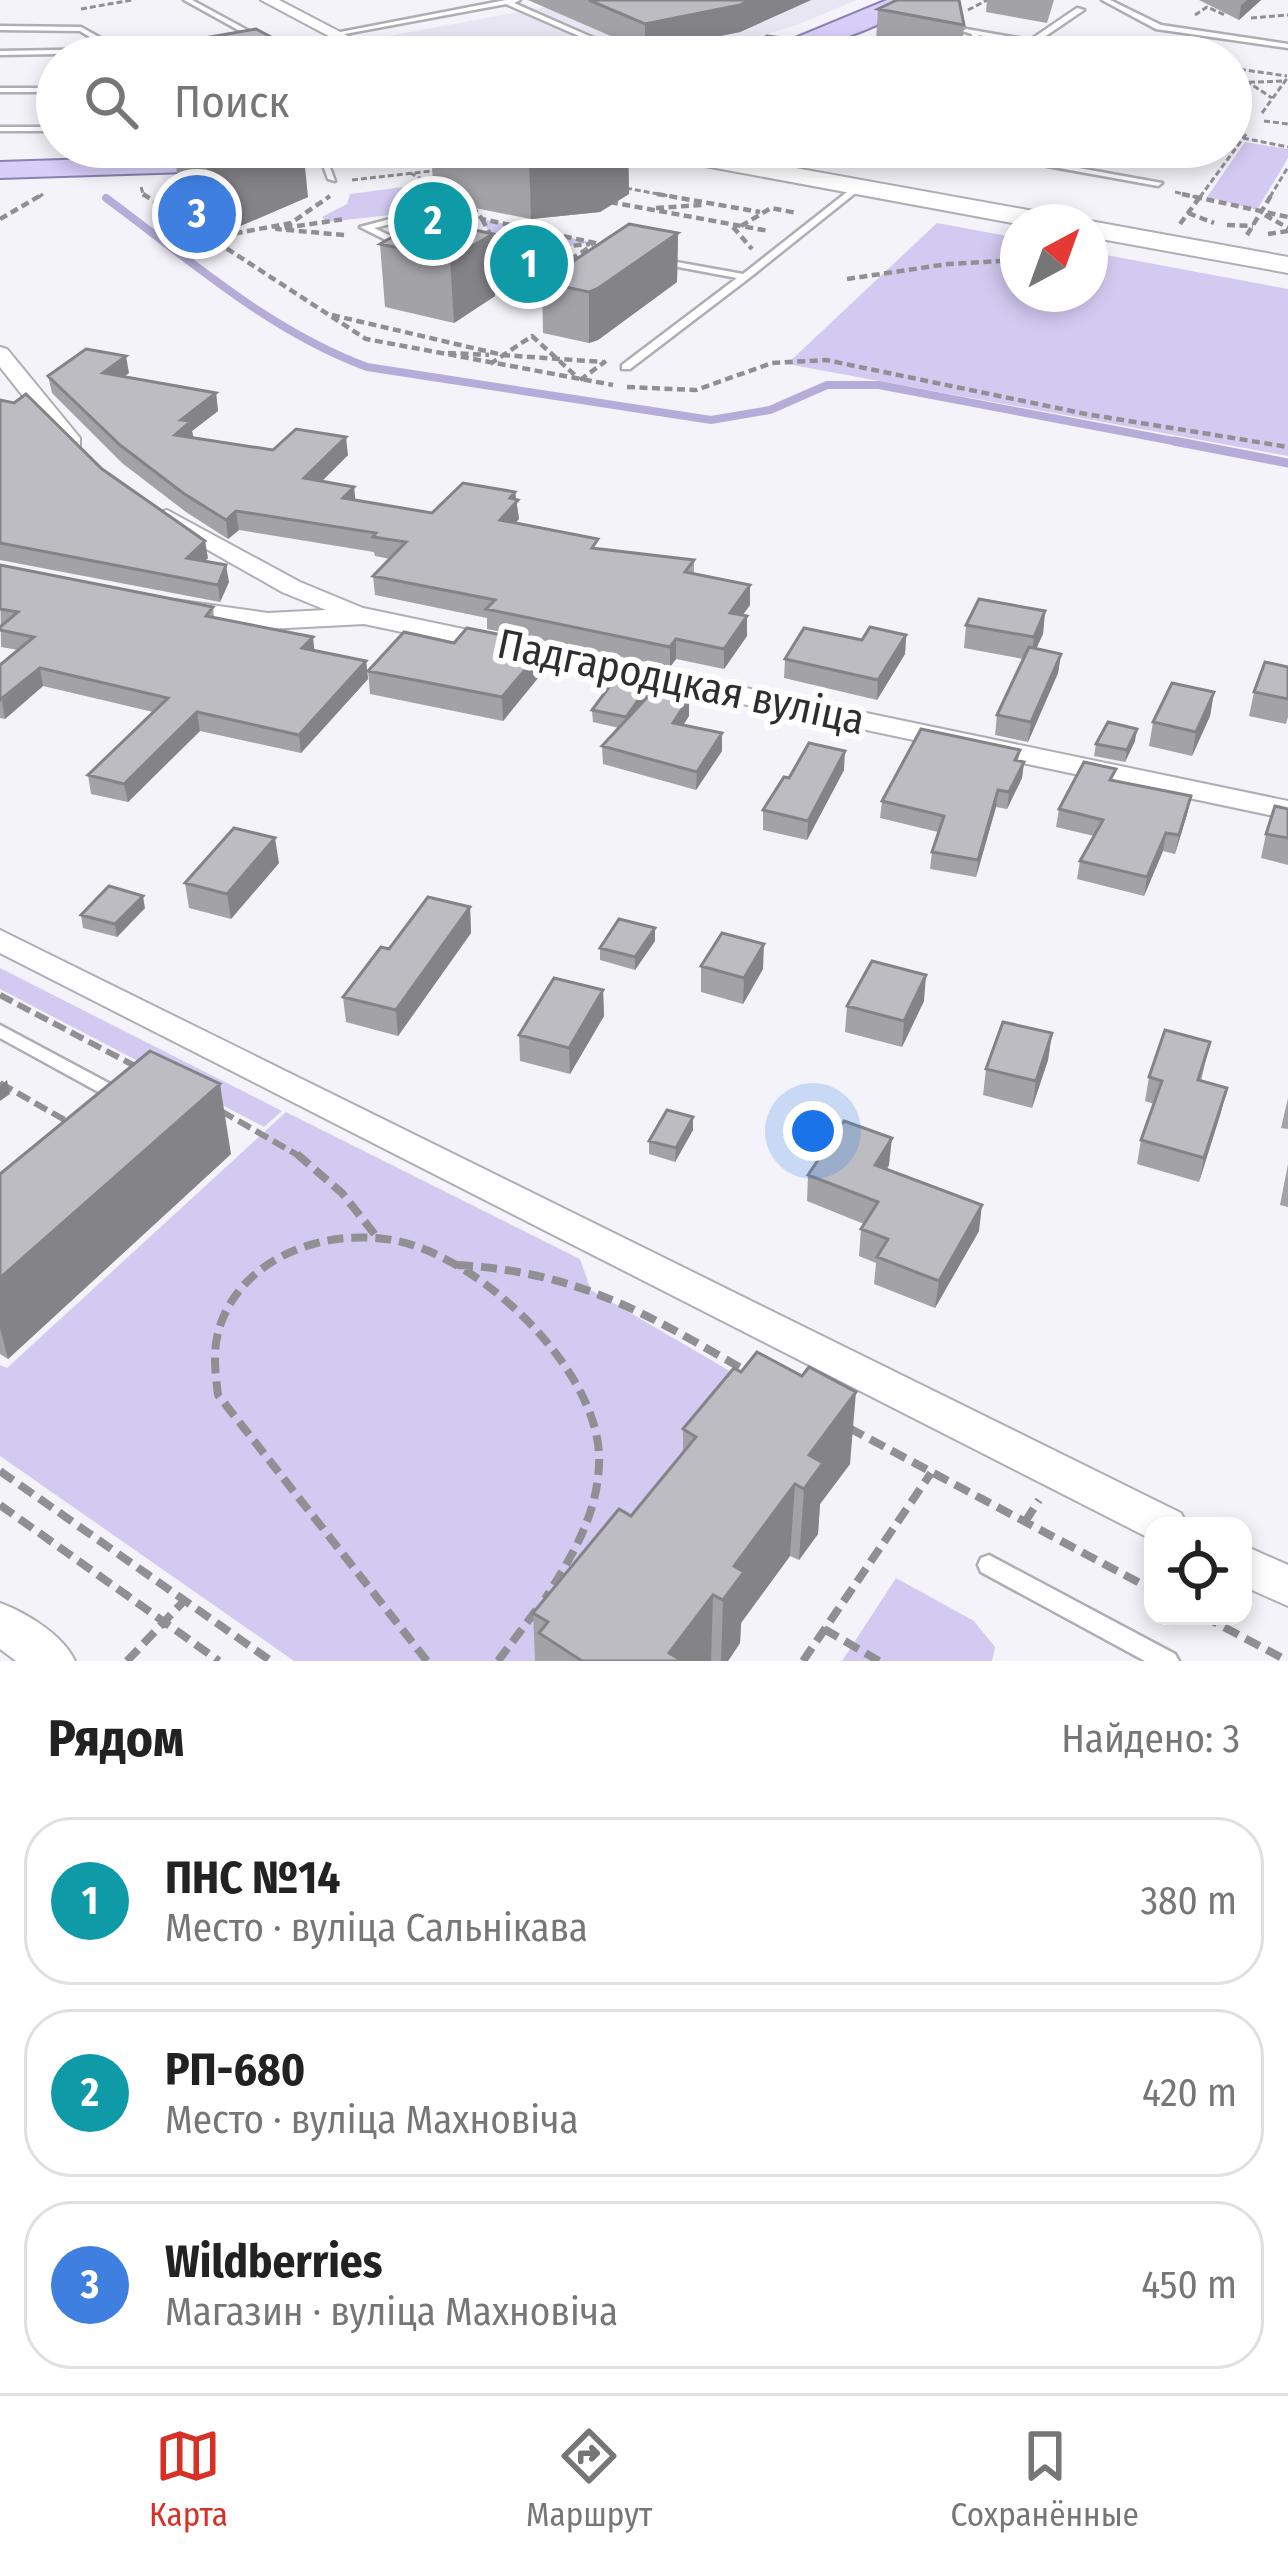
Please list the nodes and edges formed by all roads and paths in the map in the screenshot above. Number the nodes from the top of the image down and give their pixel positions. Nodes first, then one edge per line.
1 (187, 0) edge
2 (268, 0) edge
3 (987, 0) edge
4 (1106, 0) edge
5 (512, 1) edge
6 (1080, 10) dead end
7 (923, 12) edge
8 (0, 28) edge
9 (966, 31) junction
10 (334, 34) junction
11 (92, 36) edge
12 (254, 36) edge
13 (338, 36) edge
14 (588, 36) edge
15 (823, 36) edge
16 (868, 36) edge
17 (974, 36) edge
18 (996, 36) edge
19 (1040, 36) edge
20 (1219, 36) edge
21 (1252, 41) edge
22 (1288, 46) edge
23 (36, 52) edge
24 (0, 53) edge
25 (1252, 75) edge
26 (1287, 78) edge
27 (1252, 82) edge
28 (1252, 85) edge
29 (0, 90) edge
30 (36, 90) edge
31 (1273, 98) junction
32 (1257, 120) junction
33 (1288, 124) edge
34 (1252, 127) edge
35 (0, 129) edge
36 (36, 129) edge
37 (1252, 140) edge
38 (1288, 147) edge
39 (36, 154) edge
40 (0, 156) edge
41 (1288, 167) edge
42 (65, 168) edge
43 (458, 168) dead end
44 (755, 168) edge
45 (1070, 168) edge
46 (1221, 168) edge
47 (0, 170) edge
48 (410, 173) junction
49 (140, 183) dead end
50 (1158, 183) dead end
51 (54, 186) dead end
52 (615, 186) dead end
53 (859, 187) junction
54 (629, 189) junction
55 (665, 195) junction
56 (594, 200) edge
57 (494, 202) edge
58 (608, 202) junction
59 (180, 204) edge
60 (712, 204) junction
61 (158, 206) junction
62 (472, 206) junction
63 (646, 209) junction
64 (314, 210) junction
65 (760, 212) junction
66 (1000, 213) edge
67 (1188, 213) junction
68 (1262, 213) junction
69 (409, 215) joint
70 (1288, 217) edge
71 (353, 218) dead end
72 (694, 218) junction
73 (0, 219) edge
74 (482, 219) junction
75 (793, 220) dead end
76 (327, 222) junction
77 (731, 224) junction
78 (741, 226) junction
79 (1178, 226) dead end
80 (1253, 226) junction
81 (1288, 229) edge
82 (277, 230) junction
83 (336, 231) junction
84 (538, 231) junction
85 (1108, 232) edge
86 (207, 238) junction
87 (1245, 238) dead end
88 (358, 241) dead end
89 (596, 243) junction
90 (409, 247) edge
91 (619, 247) edge
92 (754, 252) junction
93 (500, 254) junction
94 (641, 257) edge
95 (745, 259) dead end
96 (1000, 261) edge
97 (480, 265) edge
98 (1288, 265) edge
99 (469, 273) edge
100 (745, 277) junction
101 (847, 279) dead end
102 (529, 286) dead end
103 (571, 294) edge
104 (323, 313) junction
105 (620, 350) dead end
106 (421, 352) junction
107 (0, 353) edge
108 (503, 356) junction
109 (559, 359) junction
110 (604, 362) junction
111 (490, 364) junction
112 (626, 368) dead end
113 (580, 380) junction
114 (1288, 447) edge
115 (93, 462) edge
116 (142, 499) edge
117 (141, 601) edge
118 (364, 616) junction
119 (1288, 810) edge
120 (0, 940) edge
121 (0, 995) edge
122 (0, 1031) edge
123 (147, 1072) edge
124 (0, 1083) edge
125 (110, 1090) edge
126 (207, 1103) edge
127 (80, 1129) edge
128 (377, 1238) junction
129 (457, 1265) junction
130 (760, 1379) edge
131 (837, 1422) edge
132 (0, 1471) edge
133 (932, 1473) junction
134 (0, 1505) edge
135 (1148, 1517) edge
136 (989, 1564) dead end
137 (1252, 1569) edge
138 (1144, 1585) edge
139 (1288, 1587) edge
140 (184, 1602) junction
141 (164, 1622) junction
142 (1220, 1625) edge
143 (824, 1629) junction
144 (12, 1638) edge
145 (1288, 1660) edge
146 (52, 1661) edge
147 (127, 1661) edge
148 (219, 1661) edge
149 (272, 1661) edge
150 (427, 1661) edge
151 (498, 1661) edge
152 (803, 1661) edge
153 (879, 1661) edge
154 (1167, 1661) edge

1 - 12 lane
2 - 10 street
3 - 7 path
4 - 20 lane
5 - 10 lane
5 - 14 lane
6 - 19 lane
7 - 9 lane
7 - 15 main road
7 - 16 main road
8 - 11 lane
9 - 17 lane
9 - 18 lane
10 - 13 street
21 - 22 lane
23 - 24 lane
25 - 26 path
26 - 27 path
26 - 31 path
28 - 31 path
29 - 30 lane
31 - 32 path
32 - 33 path
32 - 34 path
35 - 36 lane
37 - 38 path
39 - 40 main road
41 - 68 path
42 - 47 main road
43 - 48 path
44 - 53 street
45 - 50 lane
46 - 67 path
48 - 62 path
48 - 64 path
49 - 61 path
51 - 73 path
52 - 54 path
53 - 66 street
53 - 100 lane
54 - 55 path
54 - 58 path
54 - 63 path
55 - 60 path
55 - 63 path
56 - 58 path
57 - 62 path
58 - 63 path
59 - 61 path
60 - 63 path
60 - 65 path
60 - 72 path
61 - 86 path
62 - 69 path
62 - 74 path
63 - 72 path
64 - 76 path
64 - 82 path
65 - 75 path
65 - 78 path
67 - 79 path
67 - 80 path
68 - 70 path
68 - 80 path
68 - 81 path
69 - 90 lane
71 - 76 path
72 - 77 path
74 - 84 path
74 - 93 path
76 - 82 path
76 - 83 path
77 - 78 path
77 - 92 path
78 - 92 path
80 - 87 path
82 - 83 path
82 - 86 path
83 - 88 path
84 - 89 path
84 - 93 path
85 - 98 street
86 - 104 path
89 - 91 path
89 - 93 path
89 - 102 path
92 - 95 path
93 - 97 path
94 - 100 lane
96 - 101 path
99 - 103 lane
100 - 112 lane
104 - 106 path
104 - 108 path
105 - 110 path
106 - 108 path
106 - 111 path
107 - 115 street
108 - 109 path
108 - 109 path
108 - 111 path
109 - 110 path
109 - 113 path
110 - 113 path
111 - 113 path
113 - 114 path
116 - 118 street
117 - 118 street, Падгародцкая вуліца
118 - 119 street, Падгародцкая вуліца
120 - 135 street
121 - 123 path
122 - 125 lane
124 - 127 path
126 - 128 path
128 - 129 path
128 - 150 path
129 - 130 path
129 - 151 path
131 - 133 path
132 - 140 path
133 - 138 path
133 - 143 path
134 - 141 path
136 - 154 lane
137 - 139 street
140 - 141 path
140 - 149 path
141 - 147 path
141 - 148 path
142 - 145 path
143 - 152 path
143 - 153 path
144 - 146 street

